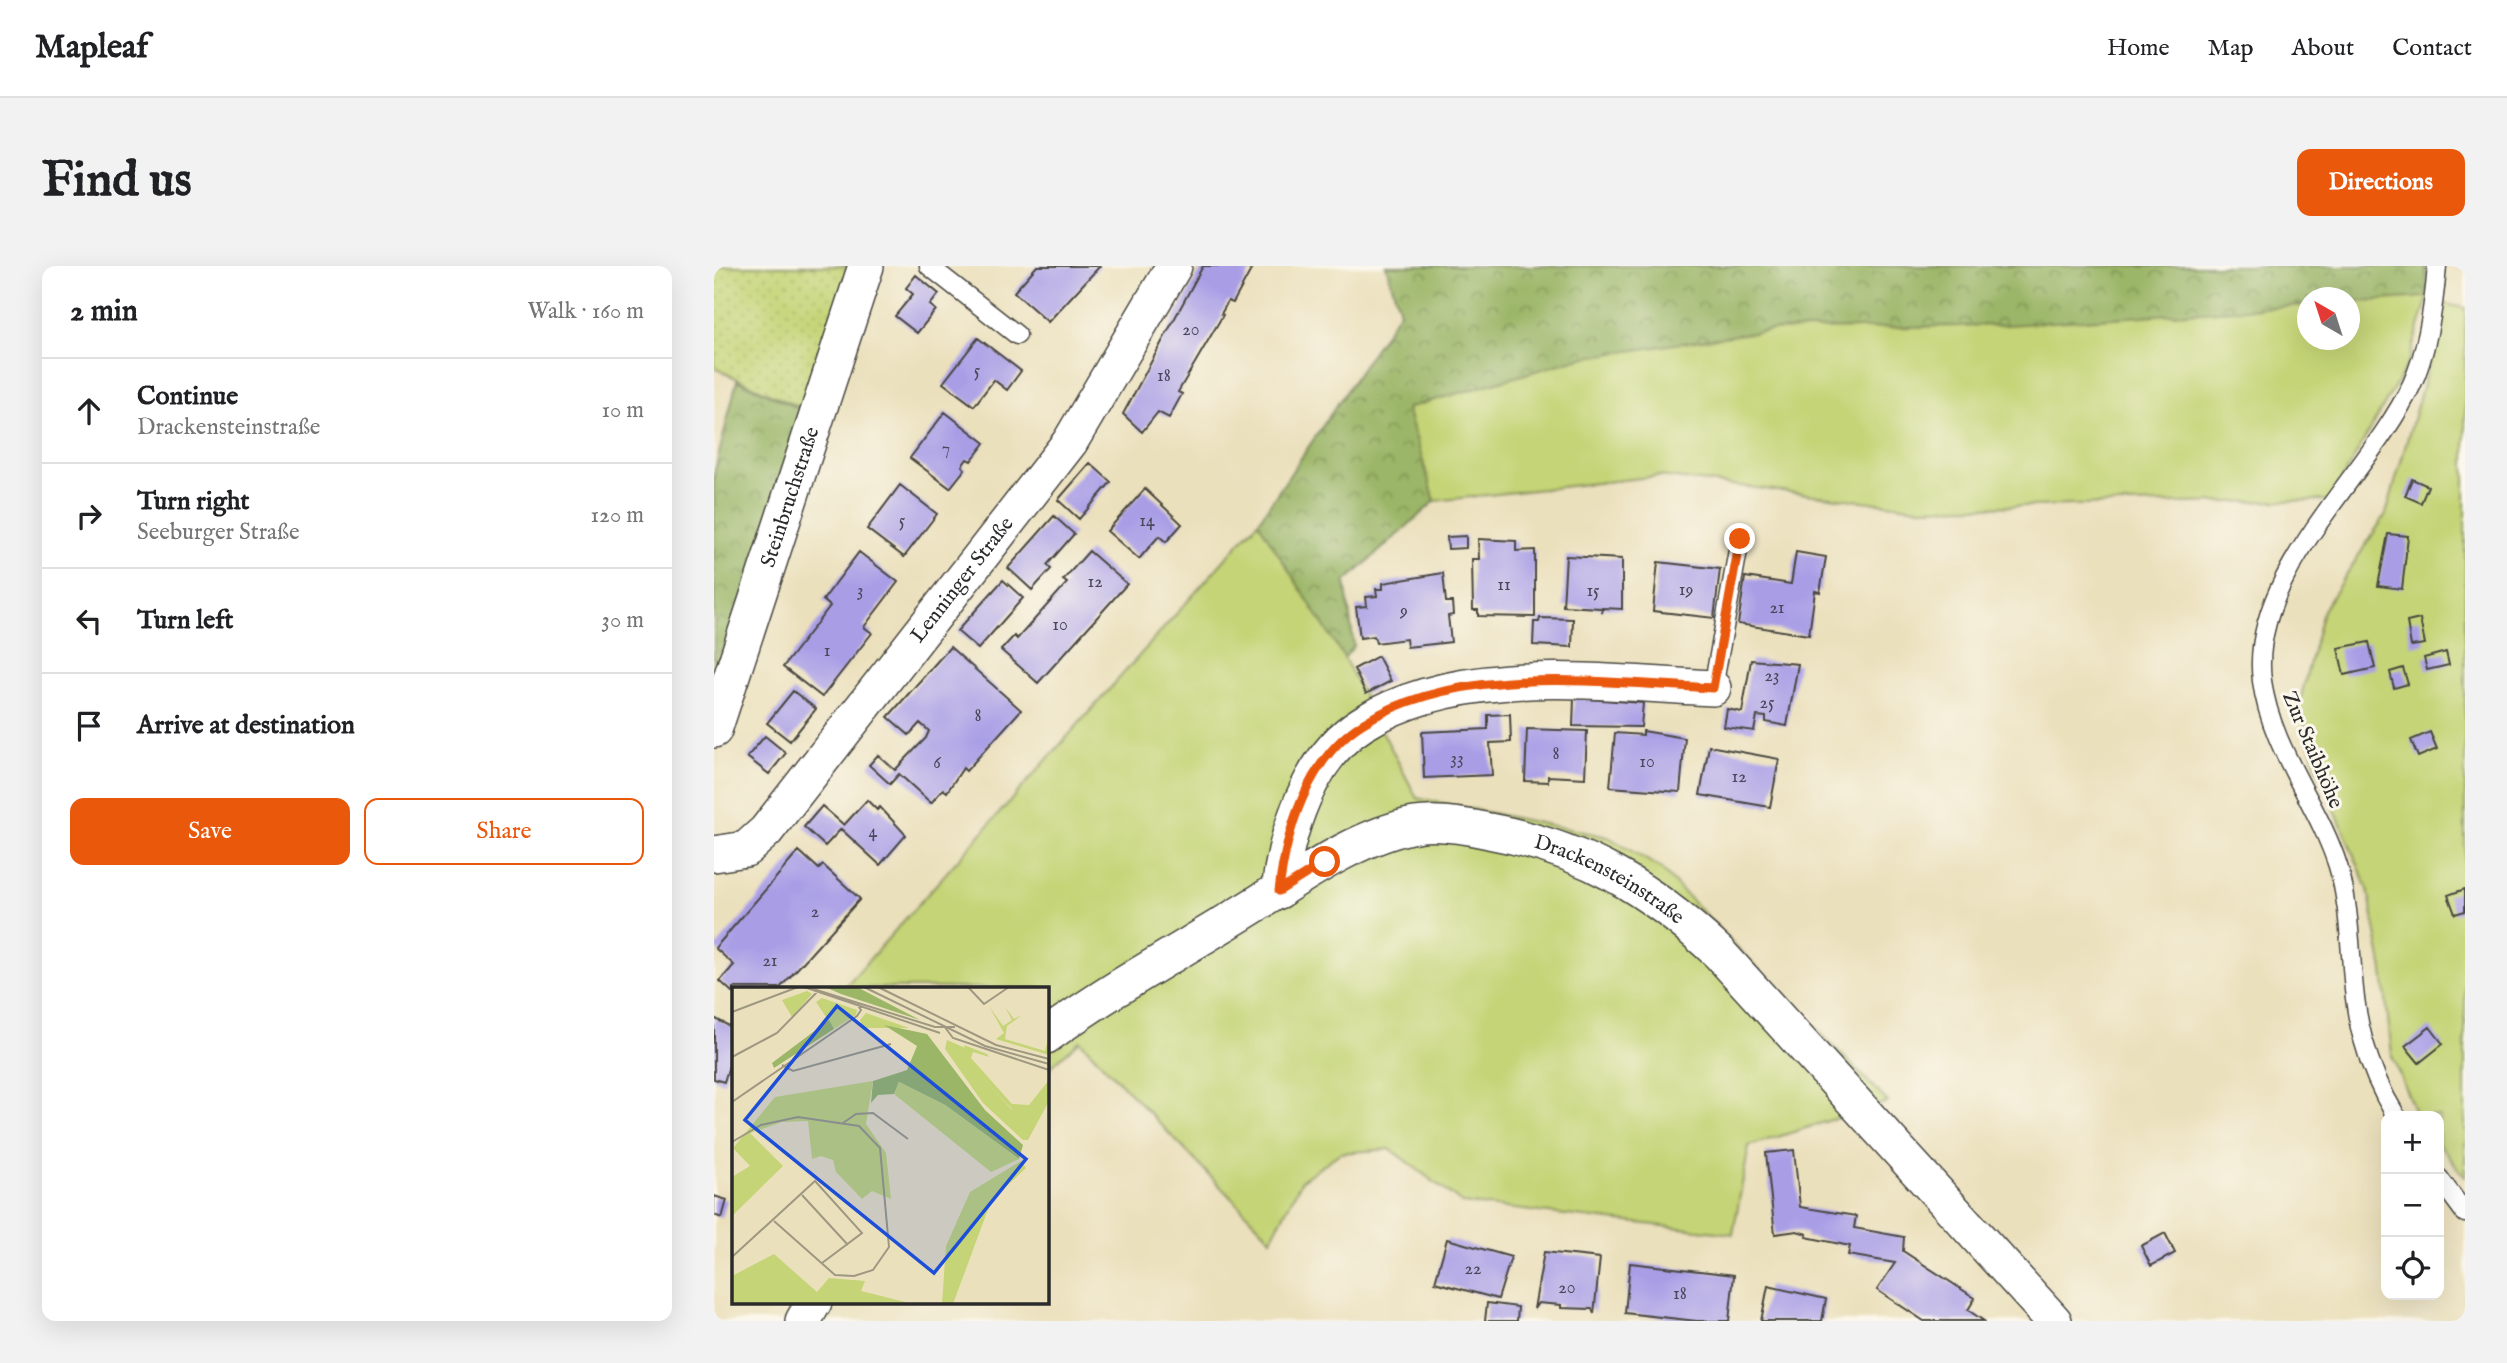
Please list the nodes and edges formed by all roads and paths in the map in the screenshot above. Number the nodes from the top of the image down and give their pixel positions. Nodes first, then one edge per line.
1 (866, 266) edge
2 (929, 266) edge
3 (1174, 266) edge
4 (2437, 266) edge
5 (1017, 335) dead end
6 (1740, 539) dead end
7 (1713, 688) joint
8 (714, 730) edge
9 (714, 854) edge
10 (1279, 891) junction
11 (1048, 1035) edge
12 (2394, 1111) edge
13 (2444, 1185) edge
14 (2465, 1213) edge
15 (813, 1304) edge
16 (803, 1321) edge
17 (2054, 1321) edge

1 - 8 street, Steinbruchstraße
2 - 5 lane
3 - 9 street, Lenninger Straße
4 - 12 lane, Zur Staibhöhe
6 - 7 lane
7 - 10 street
10 - 11 street, Drackensteinstraße
10 - 17 street, Drackensteinstraße
13 - 14 lane
15 - 16 street

